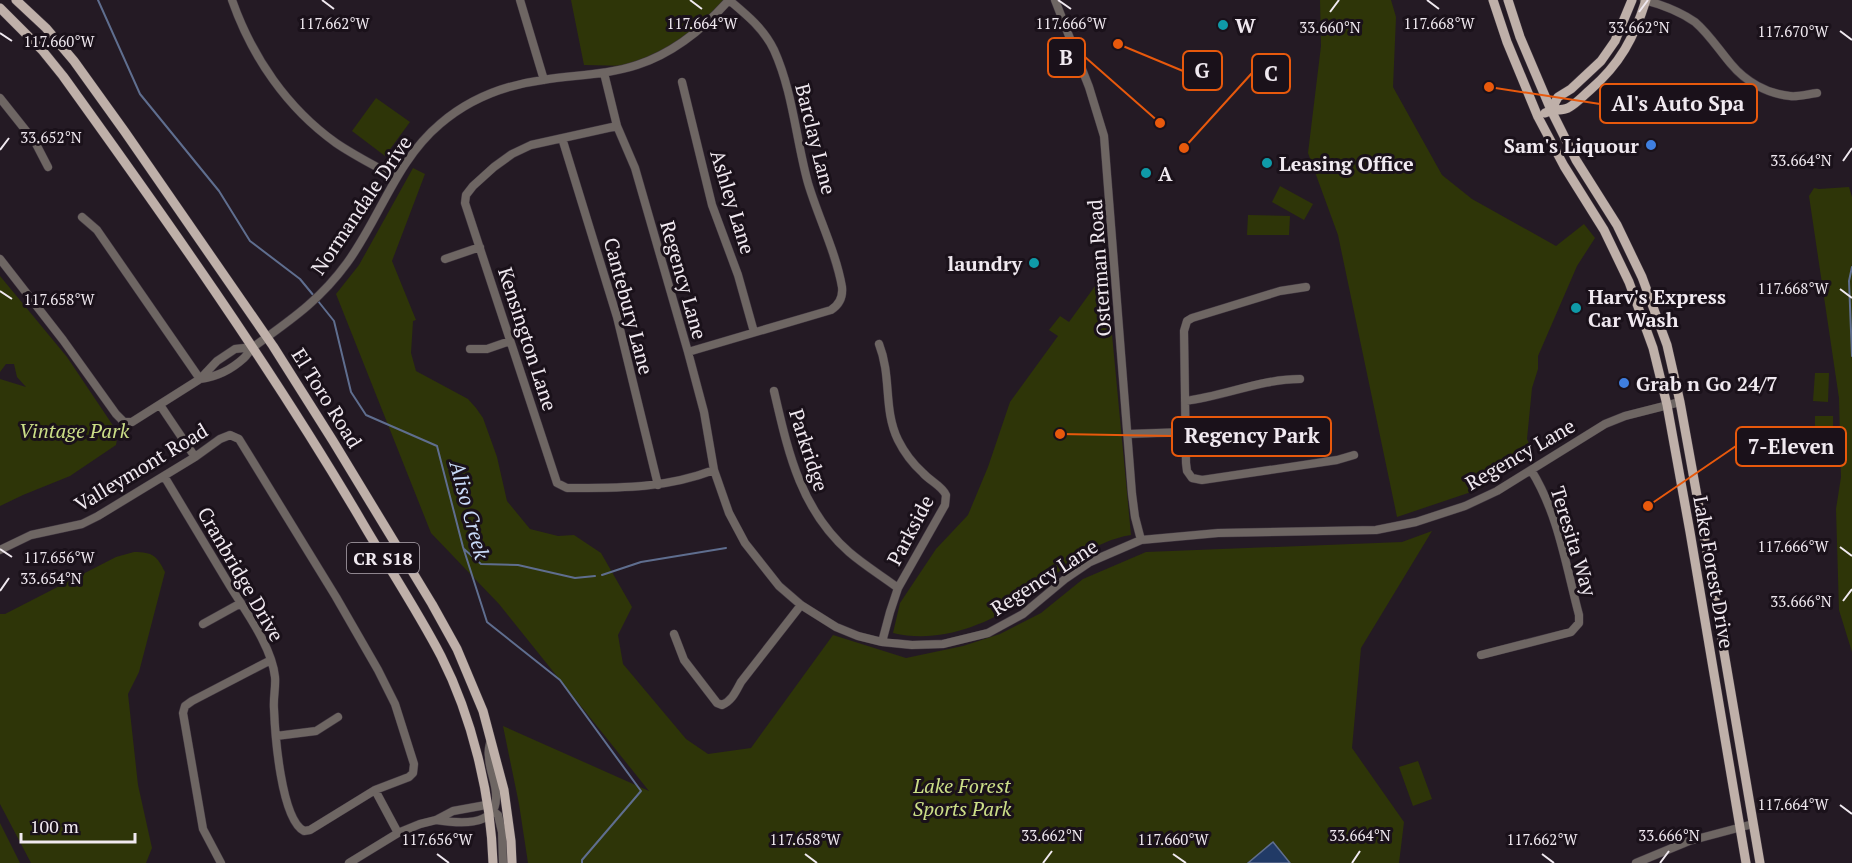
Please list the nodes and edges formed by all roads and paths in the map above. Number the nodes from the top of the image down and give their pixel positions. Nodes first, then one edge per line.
1 (16, 0) edge
2 (232, 0) edge
3 (520, 0) edge
4 (729, 0) edge
5 (1055, 0) edge
6 (1493, 0) edge
7 (1508, 0) edge
8 (1632, 0) edge
9 (1646, 0) edge
10 (0, 8) edge
11 (604, 73) junction
12 (543, 80) junction
13 (682, 82) dead end
14 (1817, 93) dead end
15 (0, 98) edge
16 (1551, 111) junction
17 (1538, 117) junction
18 (617, 126) junction
19 (562, 138) junction
20 (48, 167) dead end
21 (396, 178) junction
22 (82, 217) dead end
23 (480, 247) junction
24 (0, 259) edge
25 (445, 259) dead end
26 (1306, 287) dead end
27 (754, 332) junction
28 (267, 337) junction
29 (510, 341) junction
30 (879, 344) dead end
31 (253, 347) junction
32 (470, 349) dead end
33 (688, 352) junction
34 (200, 379) junction
35 (1300, 379) dead end
36 (774, 391) dead end
37 (1185, 400) junction
38 (1680, 402) junction
39 (160, 405) junction
40 (1666, 405) junction
41 (1185, 432) junction
42 (1128, 434) junction
43 (1354, 455) dead end
44 (195, 457) junction
45 (714, 470) junction
46 (1531, 470) junction
47 (164, 476) junction
48 (658, 485) junction
49 (1141, 540) junction
50 (0, 550) edge
51 (898, 588) junction
52 (241, 603) junction
53 (801, 605) junction
54 (203, 624) dead end
55 (674, 634) dead end
56 (882, 642) junction
57 (1481, 655) dead end
58 (271, 660) junction
59 (338, 717) dead end
60 (276, 736) junction
61 (490, 737) junction
62 (375, 790) junction
63 (489, 810) junction
64 (436, 820) junction
65 (1753, 824) junction
66 (1738, 827) junction
67 (398, 833) junction
68 (222, 863) edge
69 (349, 863) edge
70 (493, 863) edge
71 (504, 863) edge
72 (512, 863) edge
73 (1636, 863) edge
74 (1746, 863) edge
75 (1760, 863) edge

1 - 28 main road, El Toro Road
2 - 21 street
3 - 12 street
4 - 11 street, Normandale Drive
4 - 27 street, Barclay Lane
5 - 42 street, Osterman Road
6 - 17 main road, Lake Forest Drive
7 - 16 main road, Lake Forest Drive
8 - 16 main road
9 - 14 street
9 - 16 main road
10 - 31 main road, El Toro Road / CR S18
11 - 12 street, Normandale Drive
11 - 18 street, Regency Lane
12 - 21 street, Normandale Drive
13 - 27 street, Ashley Lane
15 - 20 street
16 - 17 main road
16 - 38 main road, Lake Forest Drive
17 - 40 main road, Lake Forest Drive
18 - 19 street
18 - 33 street, Regency Lane
19 - 23 street, Kensington Lane
19 - 48 street, Cantebury Lane
21 - 28 street, Normandale Drive
22 - 34 street
23 - 25 street
23 - 29 street, Kensington Lane
24 - 39 street, Normandale Drive
26 - 37 street
27 - 33 street
28 - 31 street, Normandale Drive
28 - 61 main road, El Toro Road
29 - 32 street
29 - 48 street, Kensington Lane
30 - 51 street, Parkside
31 - 34 street, Normandale Drive
31 - 34 street, Normandale Drive
31 - 63 main road, El Toro Road / CR S18
33 - 45 street, Regency Lane
34 - 39 street, Normandale Drive
35 - 37 street
36 - 51 street, Parkridge
37 - 41 street
38 - 40 street, Regency Lane
38 - 65 main road, Lake Forest Drive
39 - 44 street
40 - 46 street, Regency Lane
40 - 66 main road, Lake Forest Drive
41 - 42 street
41 - 43 street
42 - 49 street, Osterman Road
44 - 47 street, Valleymont Road
44 - 62 street, Valleymont Road
45 - 48 street
45 - 53 street, Regency Lane
46 - 49 street, Regency Lane
46 - 57 street, Teresita Way
47 - 50 street, Valleymont Road
47 - 52 street, Cranbridge Drive
49 - 56 street, Regency Lane
51 - 56 street, Parkside
52 - 54 street
52 - 58 street, Cranbridge Drive
53 - 55 street
53 - 56 street, Regency Lane
58 - 60 street, Cranbridge Drive
58 - 68 street
59 - 60 street
60 - 62 street, Cranbridge Drive
61 - 63 street
61 - 72 main road, El Toro Road
62 - 67 street
63 - 64 street
63 - 64 street
63 - 70 main road, El Toro Road / CR S18
63 - 71 street, El Toro Road / CR S18
64 - 67 street
65 - 66 street
65 - 75 main road, Lake Forest Drive
66 - 73 street
66 - 74 main road, Lake Forest Drive
67 - 69 street

